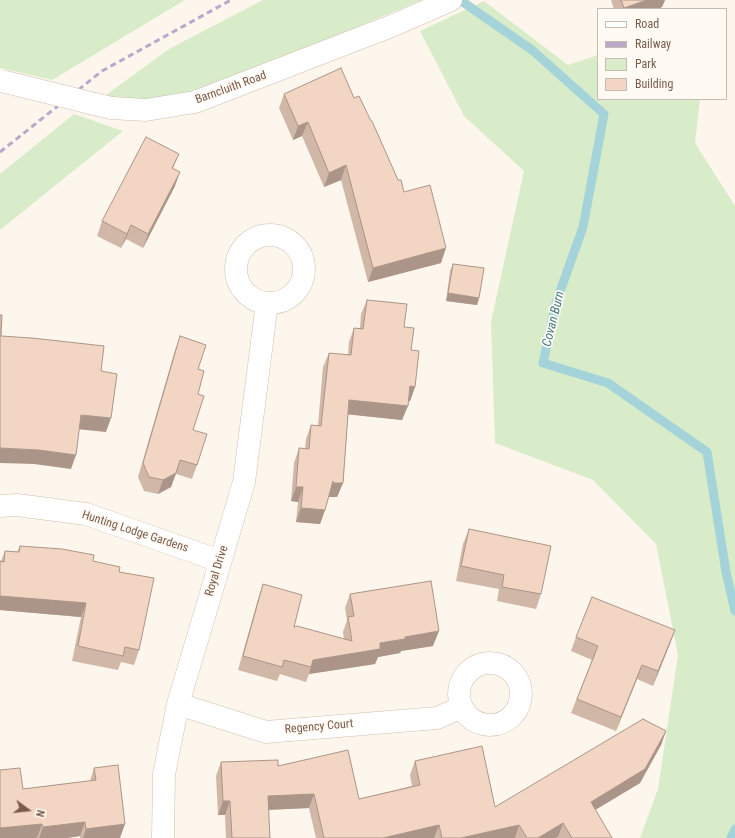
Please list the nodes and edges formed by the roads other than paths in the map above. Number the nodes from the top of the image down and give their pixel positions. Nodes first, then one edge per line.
1 (451, 0) edge
2 (0, 81) edge
3 (267, 303) dead end
4 (0, 506) edge
5 (220, 561) junction
6 (178, 704) junction
7 (462, 707) dead end
8 (164, 838) edge

1 - 2 street, Barncluith Road, bridge
3 - 5 street, Royal Drive
4 - 5 street, Hunting Lodge Gardens
5 - 6 street, Royal Drive
6 - 7 street, Regency Court
6 - 8 street, Royal Drive

